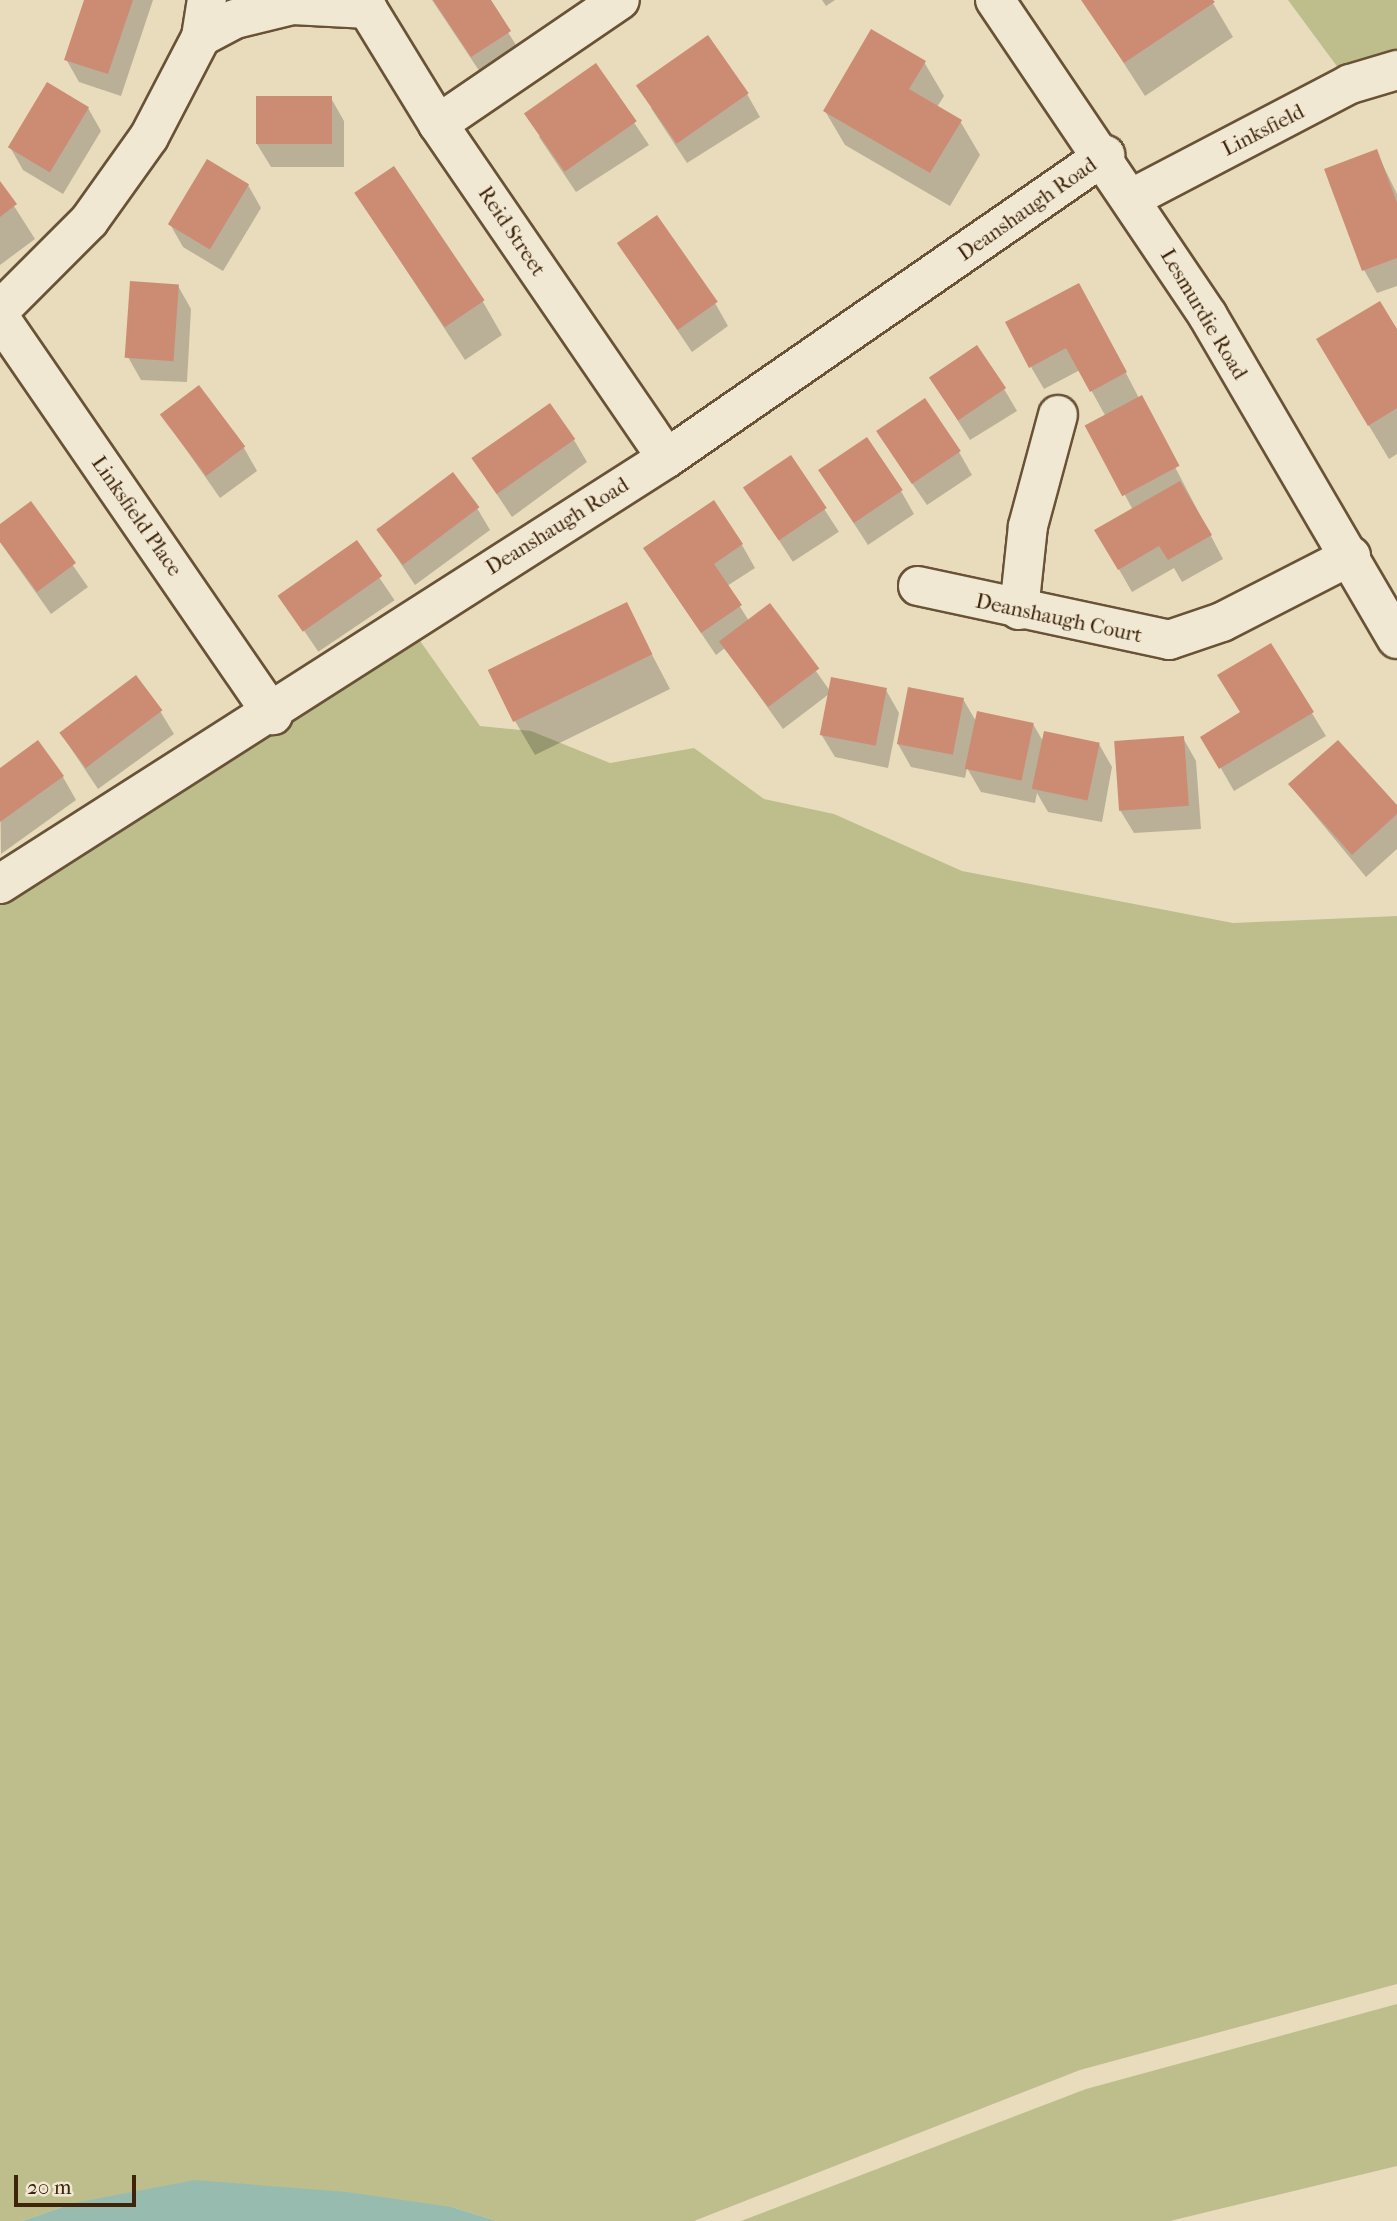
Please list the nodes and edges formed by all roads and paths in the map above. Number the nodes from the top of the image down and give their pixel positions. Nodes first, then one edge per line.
1 (207, 0) edge
2 (620, 0) edge
3 (995, 0) edge
4 (365, 5) edge
5 (201, 37) junction
6 (1397, 71) edge
7 (438, 124) junction
8 (1105, 155) junction
9 (1132, 198) junction
10 (0, 310) edge
11 (0, 318) edge
12 (1058, 415) dead end
13 (667, 458) junction
14 (1351, 556) junction
15 (918, 586) dead end
16 (1019, 610) junction
17 (1397, 639) edge
18 (273, 715) junction
19 (0, 884) edge

1 - 5 street
2 - 7 street
3 - 8 street, Lesmurdie Road
4 - 5 street
4 - 7 street, Reid Street
5 - 10 street
6 - 9 street, Linksfield
7 - 13 street, Reid Street
8 - 9 street, Lesmurdie Road
8 - 13 street, Deanshaugh Road
9 - 14 street, Lesmurdie Road
11 - 18 street, Linksfield Place
12 - 16 street
13 - 18 street, Deanshaugh Road
14 - 16 street, Deanshaugh Court
14 - 17 street, Lesmurdie Road
15 - 16 street, Deanshaugh Court
18 - 19 street, Deanshaugh Road

